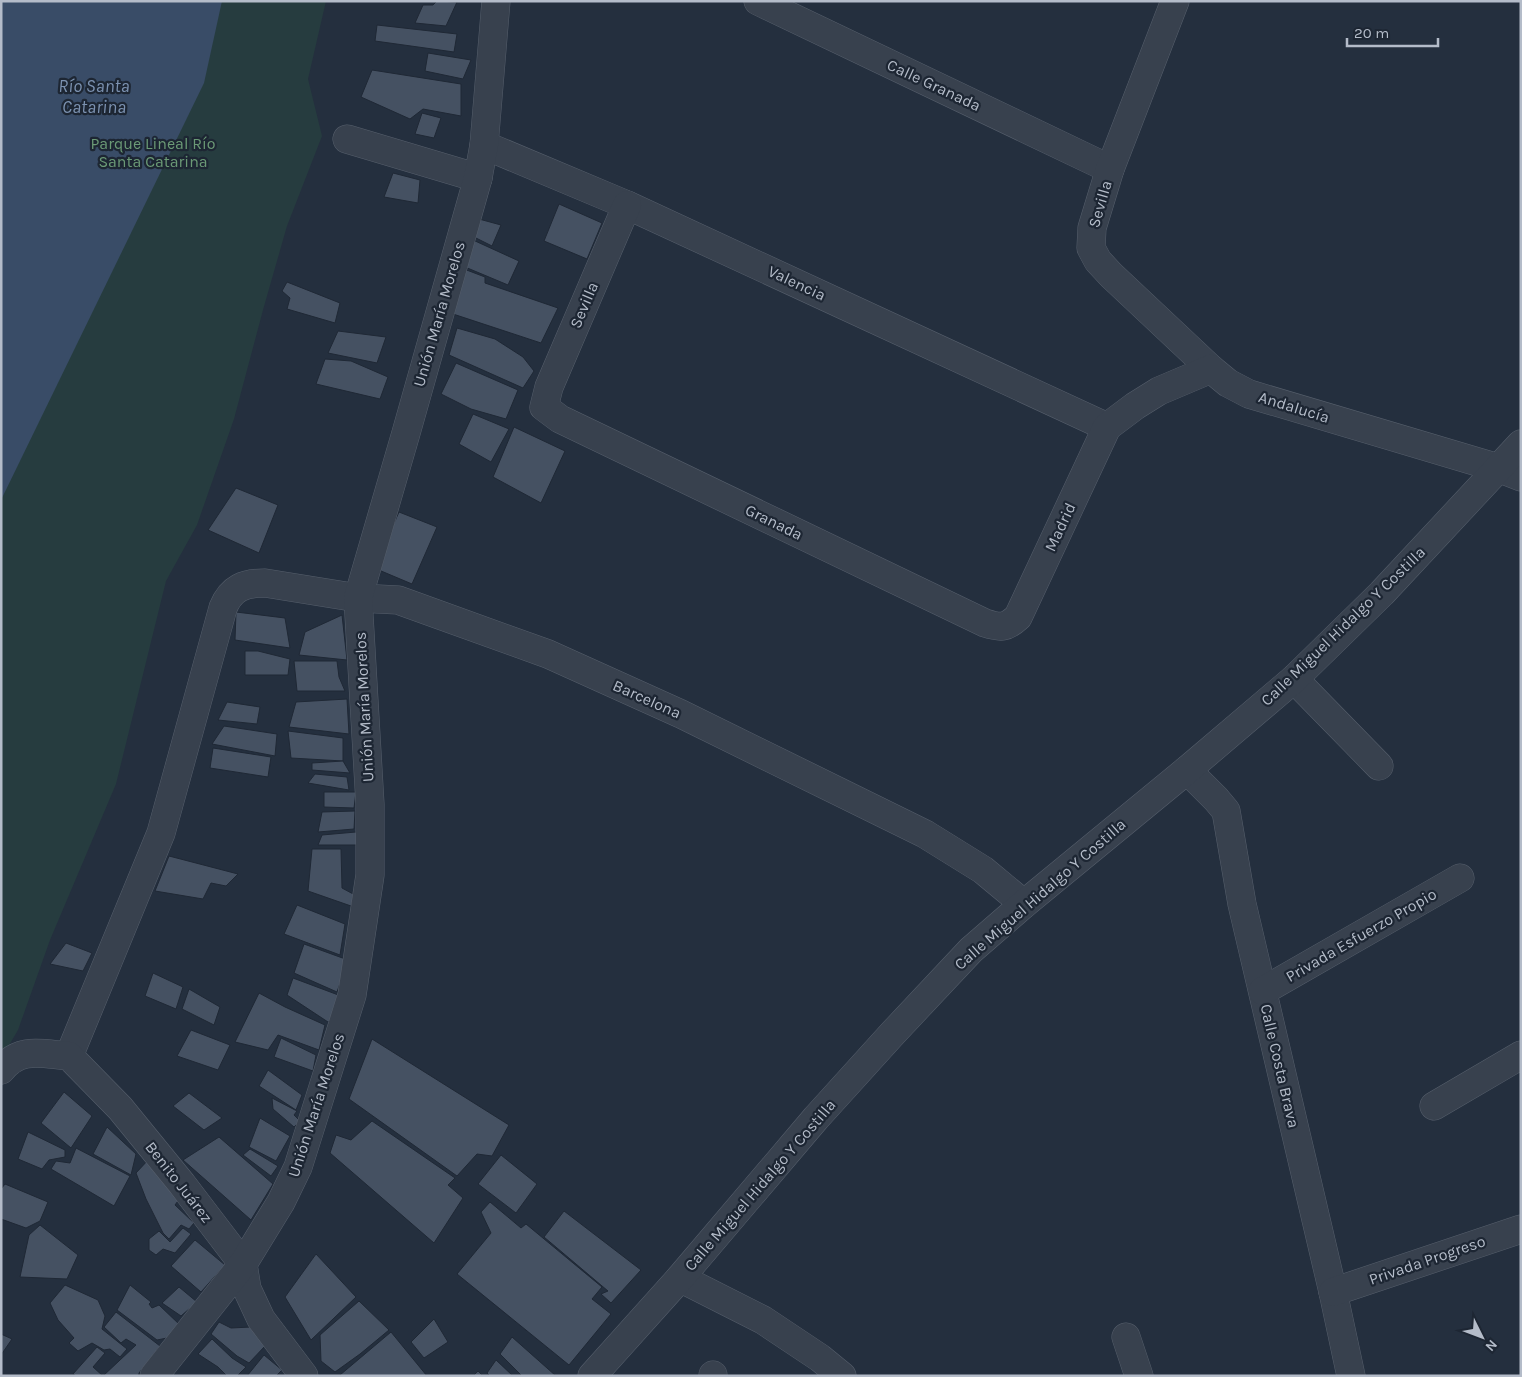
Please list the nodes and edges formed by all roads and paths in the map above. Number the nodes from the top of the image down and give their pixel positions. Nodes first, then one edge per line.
1 (496, 1) edge
2 (758, 1) edge
3 (1175, 1) edge
4 (347, 138) dead end
5 (484, 144) junction
6 (1110, 169) junction
7 (478, 178) junction
8 (627, 205) junction
9 (1211, 369) junction
10 (544, 407) joint
11 (1107, 427) junction
12 (1521, 444) edge
13 (1509, 472) edge
14 (358, 598) junction
15 (1009, 625) joint
16 (1294, 679) junction
17 (1379, 766) dead end
18 (1188, 770) junction
19 (1460, 878) dead end
20 (1024, 904) junction
21 (1263, 992) junction
22 (1521, 1054) edge
23 (68, 1056) junction
24 (4, 1066) edge
25 (1434, 1106) dead end
26 (1521, 1229) edge
27 (243, 1264) junction
28 (680, 1278) junction
29 (1333, 1292) junction
30 (1126, 1337) dead end
31 (154, 1376) edge
32 (304, 1376) edge
33 (592, 1376) edge
34 (842, 1376) edge
35 (1139, 1376) edge
36 (1351, 1376) edge

1 - 5 street, Unión María Morelos
2 - 6 street, Calle Granada
3 - 6 street, Sevilla
4 - 7 street
5 - 7 street, Unión María Morelos
5 - 8 street, Valencia
6 - 9 street, Sevilla
7 - 14 street, Unión María Morelos
8 - 10 street, Sevilla
8 - 11 street, Valencia
9 - 11 street
9 - 13 street, Andalucía
10 - 15 street, Granada
11 - 15 street, Madrid
12 - 13 street, Calle Miguel Hidalgo Y Costilla
13 - 16 street, Calle Miguel Hidalgo Y Costilla
14 - 20 street, Barcelona
14 - 23 street, Barcelona
14 - 27 street, Unión María Morelos
16 - 17 street
16 - 18 street, Calle Miguel Hidalgo Y Costilla
18 - 20 street, Calle Miguel Hidalgo Y Costilla
18 - 21 street, Calle Costa Brava
19 - 21 street, Privada Esfuerzo Propio
20 - 28 street, Calle Miguel Hidalgo Y Costilla
21 - 29 street, Calle Costa Brava
22 - 25 street
23 - 24 street
23 - 27 street, Benito Juárez
26 - 29 street, Privada Progreso
27 - 31 street, Unión María Morelos
27 - 32 street, Benito Juárez
28 - 33 street, Calle Miguel Hidalgo Y Costilla
28 - 34 street
29 - 36 street, Calle Costa Brava
30 - 35 street

